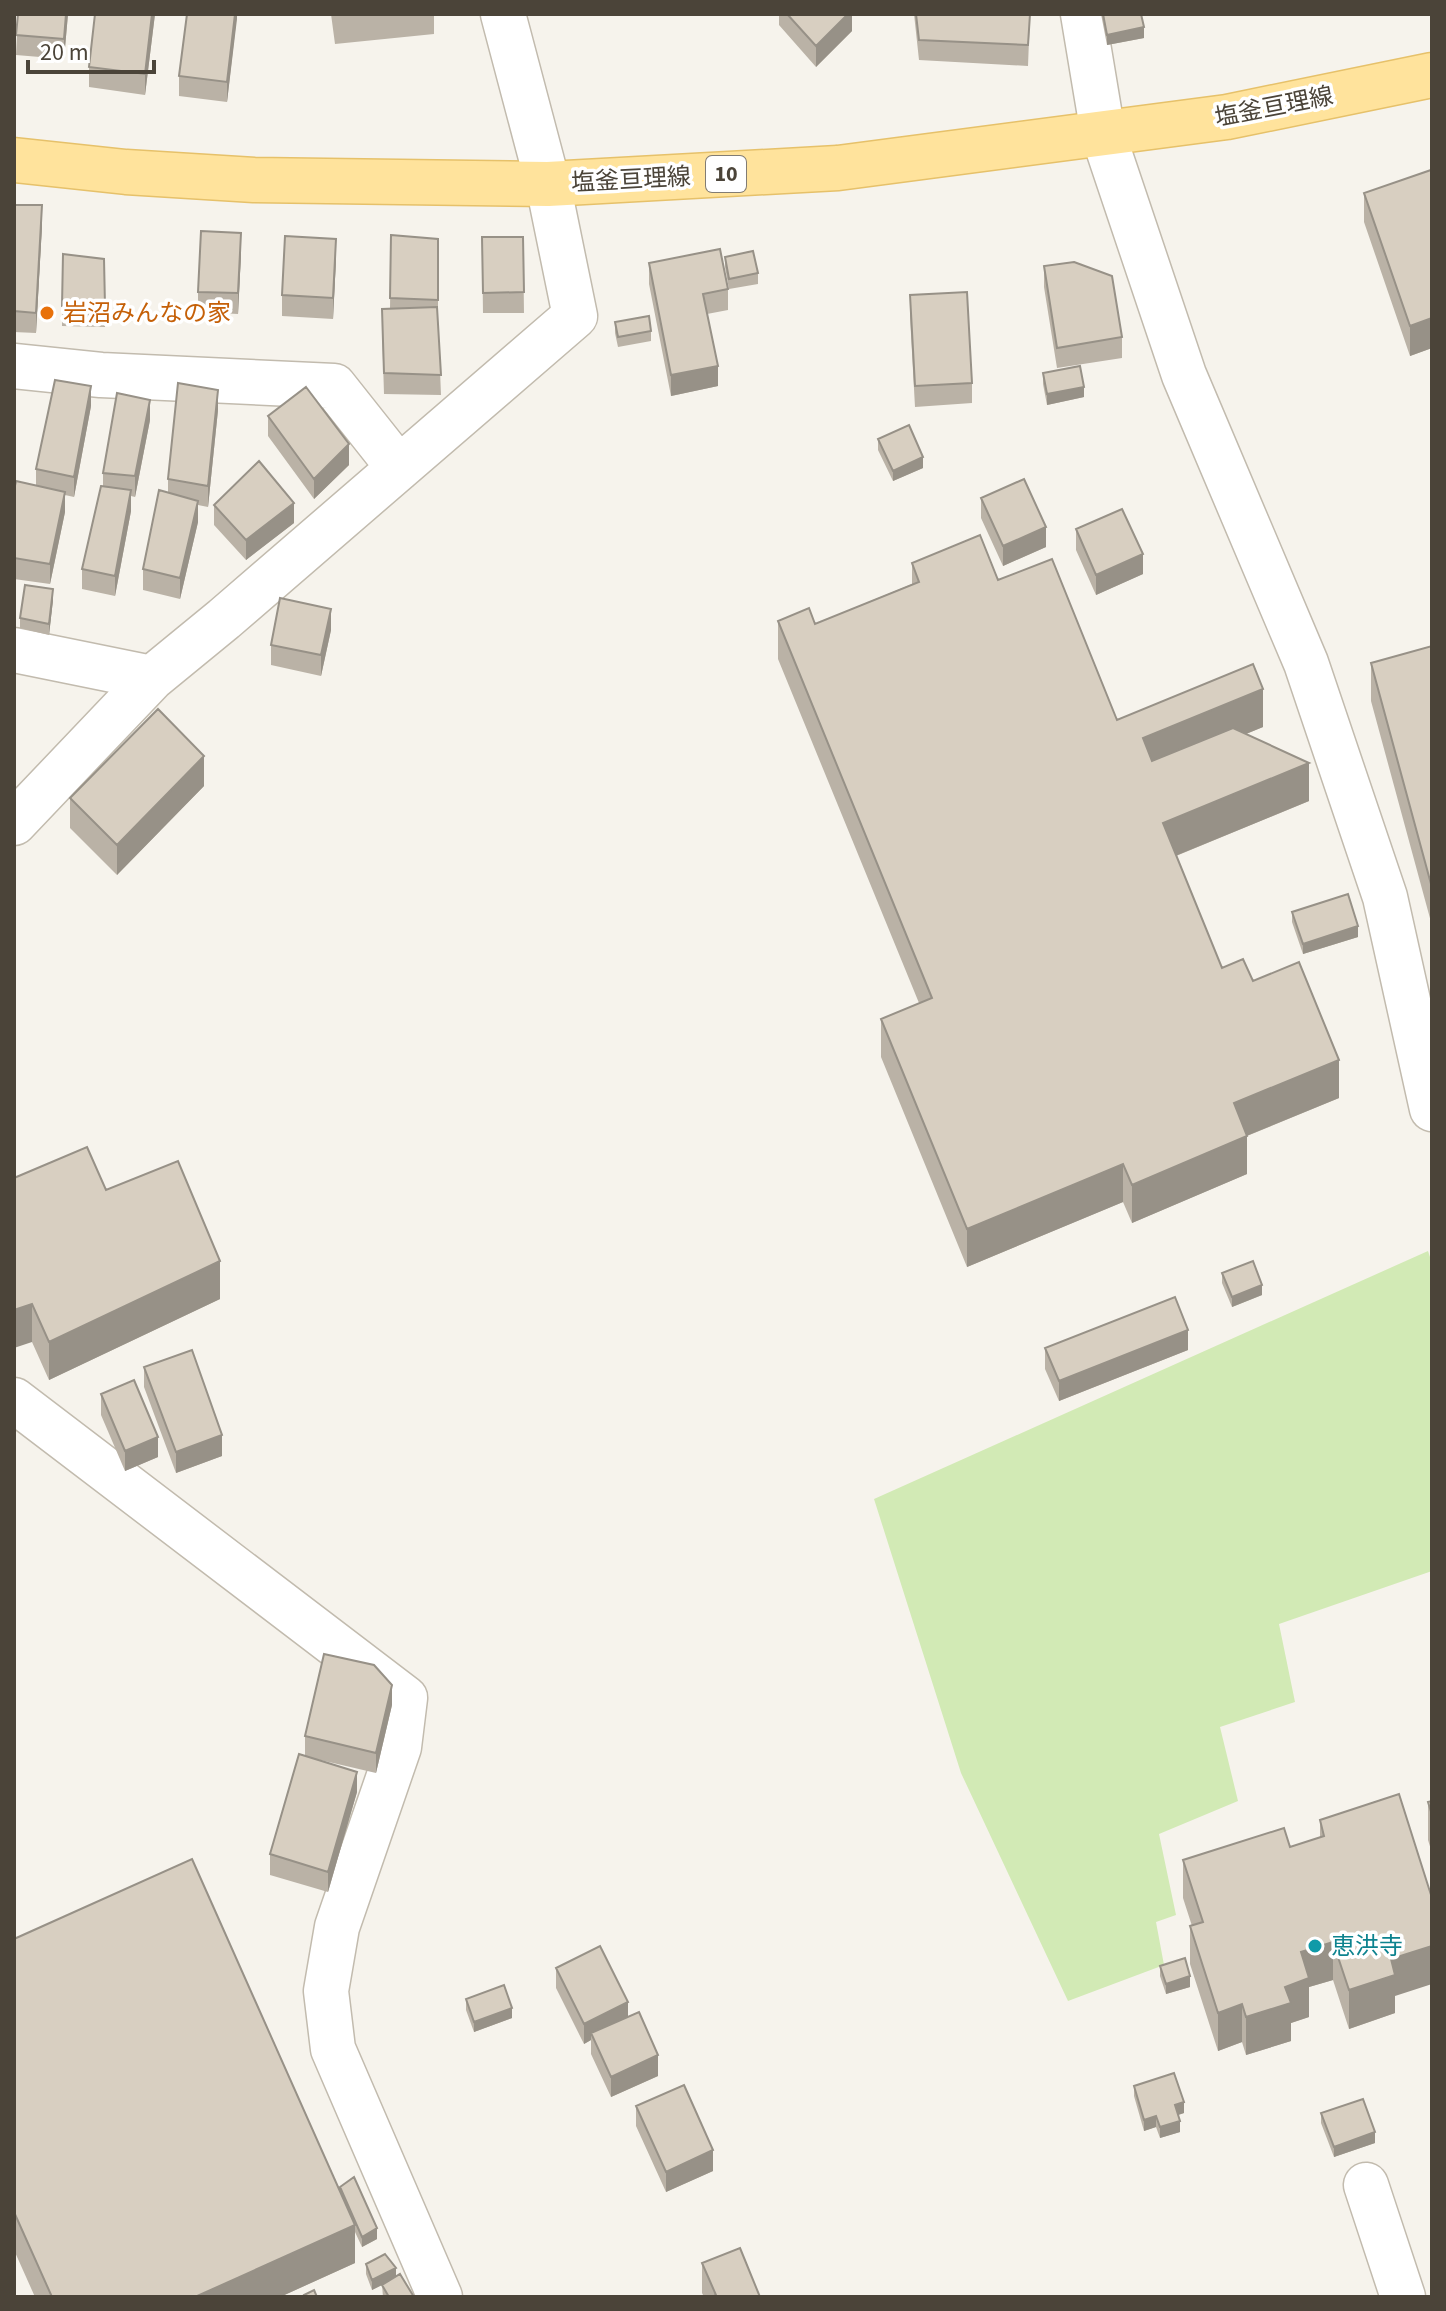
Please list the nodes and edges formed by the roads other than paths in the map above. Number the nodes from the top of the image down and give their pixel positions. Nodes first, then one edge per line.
1 (503, 14) edge
2 (1083, 14) edge
3 (1432, 75) edge
4 (1103, 134) junction
5 (14, 160) edge
6 (548, 184) junction
7 (14, 366) edge
8 (399, 468) junction
9 (14, 650) edge
10 (152, 678) junction
11 (14, 823) edge
12 (1432, 1109) edge
13 (14, 1400) edge
14 (1366, 2185) dead end
15 (440, 2297) edge
16 (1403, 2297) edge

1 - 6 street
2 - 4 street
3 - 4 main road, 塩釜亘理線 / 10
4 - 6 main road, 塩釜亘理線 / 10
4 - 12 street
5 - 6 main road, 塩釜亘理線 / 10
6 - 8 street
7 - 8 street
8 - 10 street
9 - 10 street
10 - 11 street
13 - 15 street
14 - 16 street

